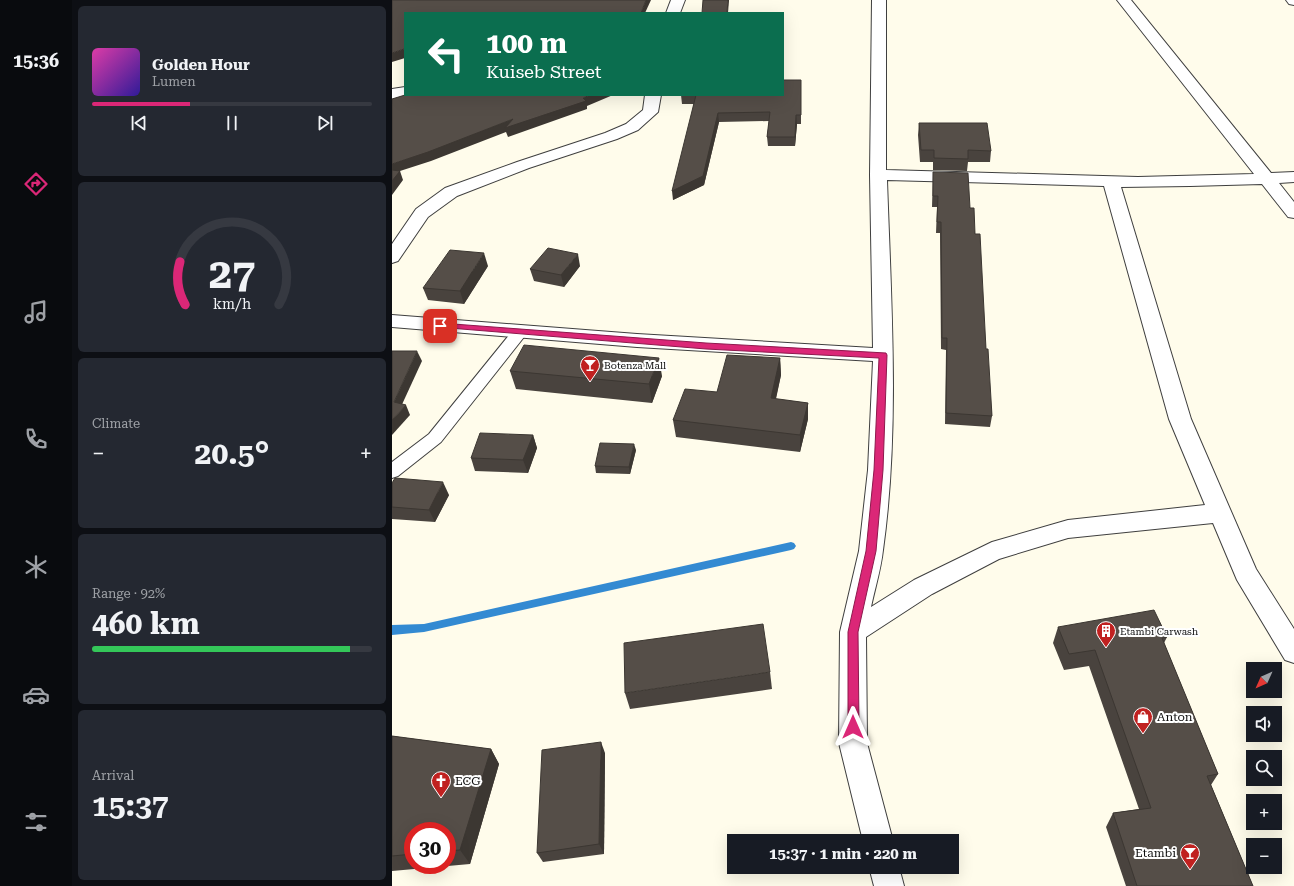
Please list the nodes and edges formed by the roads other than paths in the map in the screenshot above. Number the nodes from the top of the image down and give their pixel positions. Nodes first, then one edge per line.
1 (678, 0) edge
2 (879, 0) edge
3 (1124, 0) edge
4 (673, 12) edge
5 (404, 91) edge
6 (392, 94) edge
7 (653, 96) edge
8 (878, 175) junction
9 (1294, 177) edge
10 (1267, 179) junction
11 (1111, 181) junction
12 (1294, 212) edge
13 (392, 257) edge
14 (392, 321) edge
15 (519, 333) junction
16 (883, 355) junction
17 (392, 471) edge
18 (1220, 513) junction
19 (853, 632) junction
20 (1294, 652) edge
21 (876, 834) edge
22 (886, 874) edge
23 (889, 886) edge

1 - 4 street
2 - 8 street
3 - 10 street
5 - 6 street
7 - 13 street
8 - 11 street
8 - 16 street
9 - 10 street
10 - 11 street
10 - 12 street
11 - 18 street
14 - 15 street
15 - 16 street
15 - 17 lane
16 - 19 street
18 - 19 street
18 - 20 street
19 - 21 street
22 - 23 street

